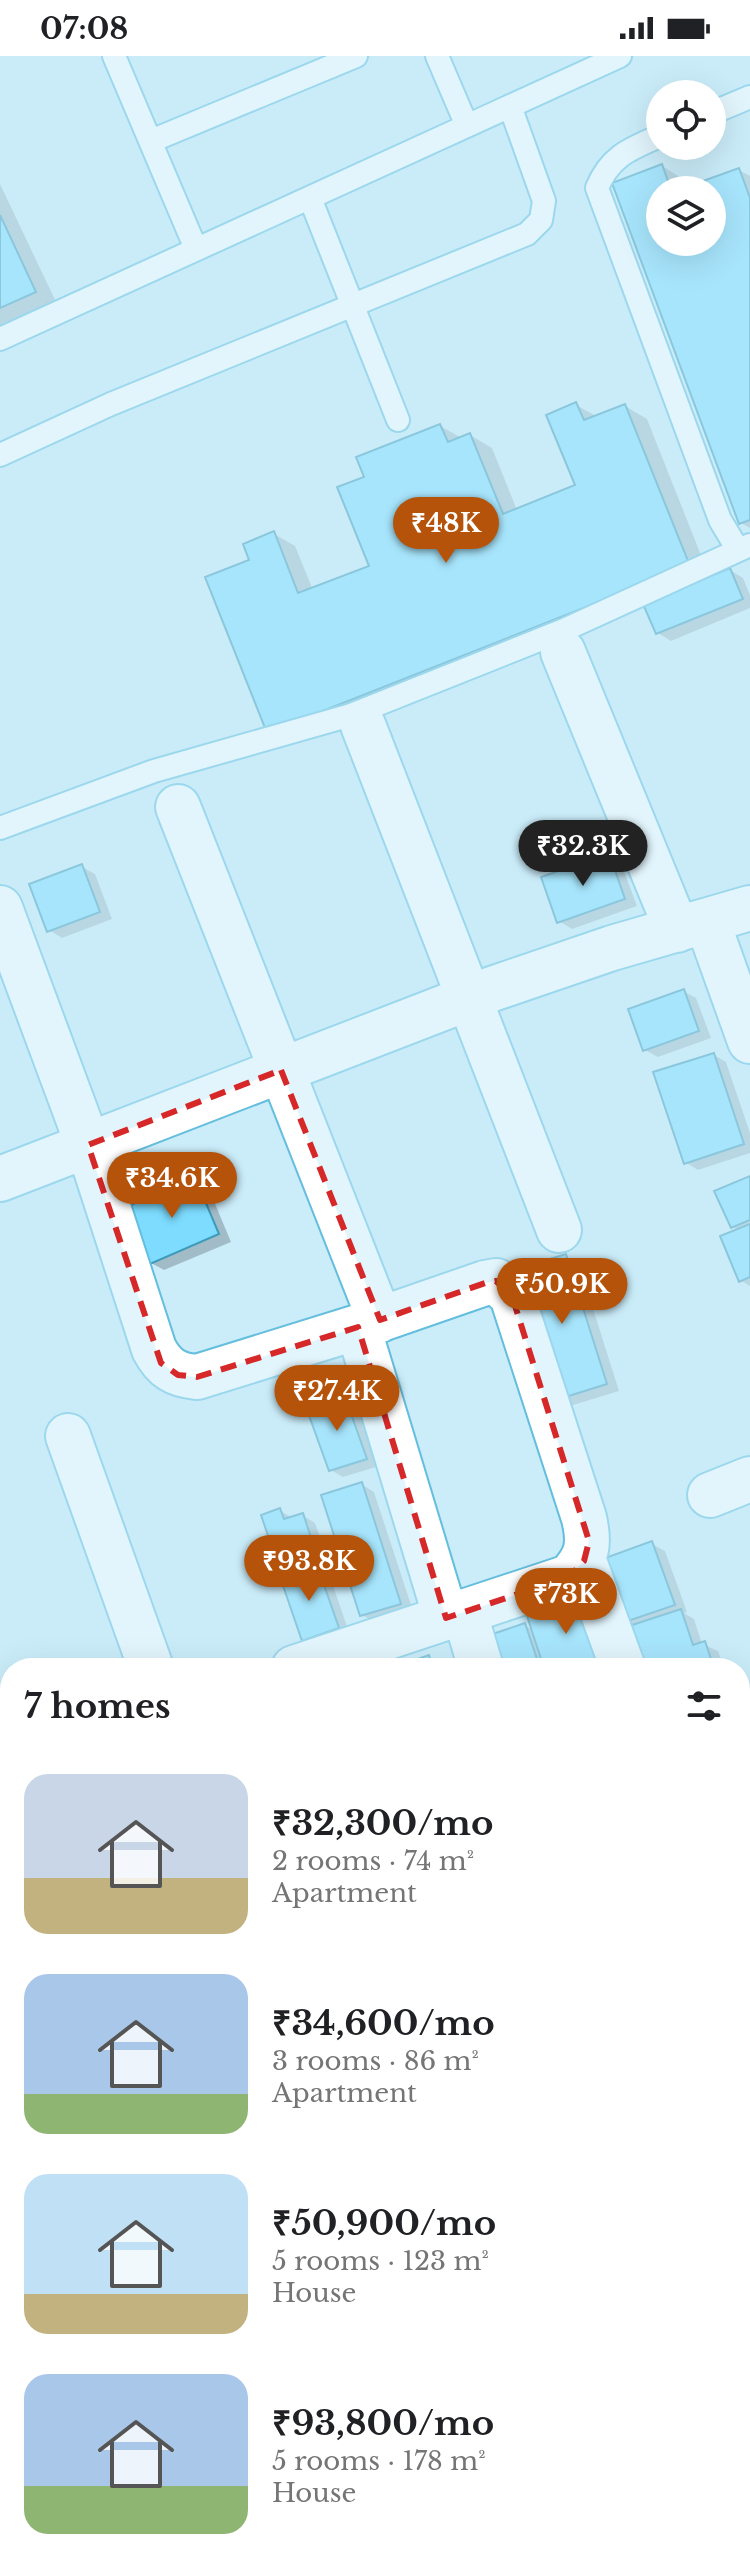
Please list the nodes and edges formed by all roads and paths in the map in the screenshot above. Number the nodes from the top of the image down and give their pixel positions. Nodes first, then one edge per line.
1 (114, 56) edge
2 (356, 56) edge
3 (437, 56) edge
4 (620, 56) edge
5 (750, 97) edge
6 (510, 106) junction
7 (726, 107) edge
8 (467, 126) junction
9 (151, 141) junction
10 (646, 142) edge
11 (310, 198) junction
12 (196, 249) junction
13 (352, 305) junction
14 (0, 339) edge
15 (398, 420) dead end
16 (0, 455) edge
17 (744, 548) edge
18 (563, 652) dead end
19 (363, 725) dead end
20 (178, 807) dead end
21 (0, 828) edge
22 (0, 908) edge
23 (750, 908) edge
24 (692, 926) junction
25 (471, 998) junction
26 (750, 1041) edge
27 (281, 1070) junction
28 (88, 1145) junction
29 (0, 1179) edge
30 (559, 1230) dead end
31 (369, 1323) junction
32 (68, 1436) dead end
33 (750, 1479) edge
34 (710, 1495) dead end
35 (584, 1561) junction
36 (455, 1614) junction
37 (147, 1658) edge
38 (331, 1658) edge
39 (476, 1658) edge
40 (619, 1658) edge

1 - 9 lane
2 - 9 lane
3 - 8 lane
4 - 6 lane
5 - 7 lane
6 - 8 lane
6 - 13 lane
8 - 11 lane
9 - 12 lane
10 - 17 lane
11 - 12 lane
11 - 13 lane
12 - 14 lane
13 - 15 lane
13 - 16 lane
17 - 21 lane
18 - 24 street
19 - 25 street
20 - 27 street
22 - 28 street
23 - 24 street
24 - 25 street
24 - 26 street
25 - 27 street
25 - 30 street
27 - 28 street
27 - 31 street
28 - 29 street
28 - 31 street
31 - 35 street
31 - 36 street
32 - 37 street
33 - 34 street
35 - 36 street
35 - 40 street
36 - 38 street
36 - 39 street

